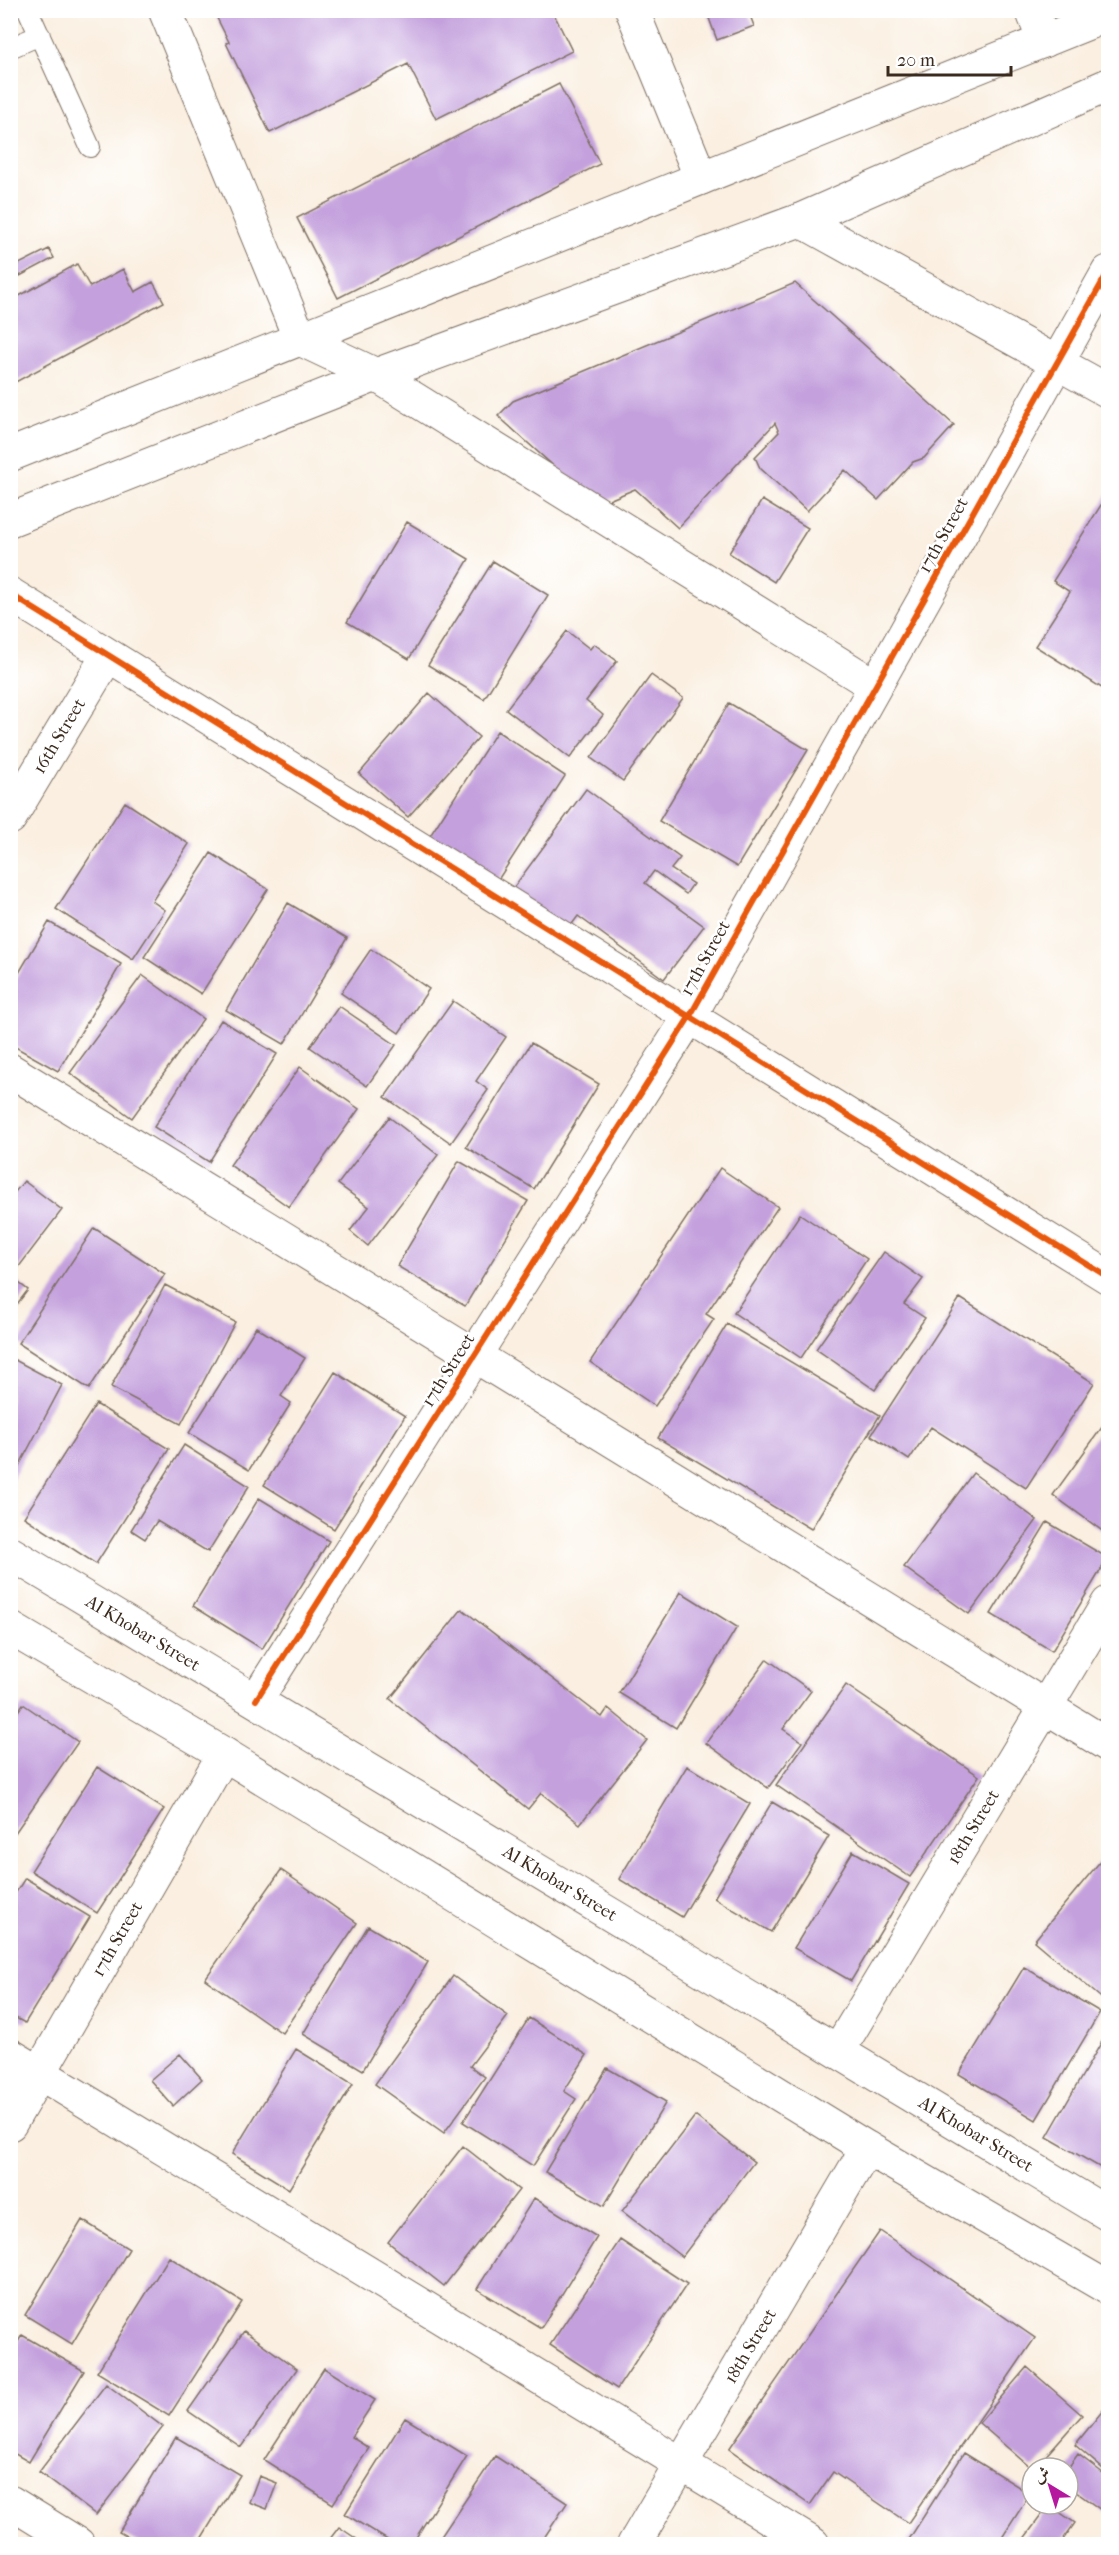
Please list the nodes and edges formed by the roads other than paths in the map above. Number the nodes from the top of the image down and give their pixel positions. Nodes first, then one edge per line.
1 (28, 10) edge
2 (165, 10) edge
3 (632, 10) edge
4 (1032, 10) edge
5 (1108, 15) edge
6 (40, 35) junction
7 (1044, 41) junction
8 (10, 48) edge
9 (1108, 85) edge
10 (90, 147) dead end
11 (701, 178) junction
12 (800, 220) junction
13 (1108, 272) edge
14 (300, 339) junction
15 (1058, 362) junction
16 (376, 375) junction
17 (1108, 391) edge
18 (10, 455) edge
19 (10, 520) edge
20 (10, 594) edge
21 (108, 655) junction
22 (875, 686) junction
23 (10, 818) edge
24 (690, 1016) junction
25 (10, 1070) edge
26 (1108, 1276) edge
27 (475, 1355) junction
28 (10, 1553) edge
29 (1108, 1604) edge
30 (10, 1628) edge
31 (256, 1701) junction
32 (1046, 1706) junction
33 (1108, 1744) edge
34 (224, 1754) junction
35 (838, 2051) junction
36 (10, 2055) edge
37 (40, 2073) junction
38 (10, 2124) edge
39 (867, 2148) junction
40 (1108, 2214) edge
41 (1108, 2288) edge
42 (681, 2463) junction
43 (10, 2502) edge
44 (78, 2544) edge
45 (634, 2544) edge
46 (813, 2544) edge

1 - 6 lane
2 - 14 street
3 - 11 street
4 - 7 street
5 - 7 street
6 - 8 lane
6 - 10 lane
7 - 11 street
9 - 12 street
11 - 14 street
12 - 15 street
12 - 16 street
13 - 15 street, 17th Street
14 - 16 street
14 - 18 street
15 - 17 street
15 - 22 street, 17th Street
16 - 19 street
16 - 22 street
20 - 21 street
21 - 23 street, 16th Street
21 - 24 street
22 - 24 street, 17th Street
24 - 26 street
24 - 27 street, 17th Street
25 - 27 street
27 - 31 street, 17th Street
27 - 32 street
28 - 31 street, Al Khobar Street
29 - 32 street, 18th Street
30 - 34 street
31 - 35 street, Al Khobar Street
32 - 33 street
32 - 35 street, 18th Street
34 - 37 street, 17th Street
34 - 39 street
35 - 40 street, Al Khobar Street
36 - 37 street
37 - 38 street, 17th Street
37 - 42 street
39 - 41 street
39 - 42 street, 18th Street
42 - 45 street, 18th Street
42 - 46 street
43 - 44 street

